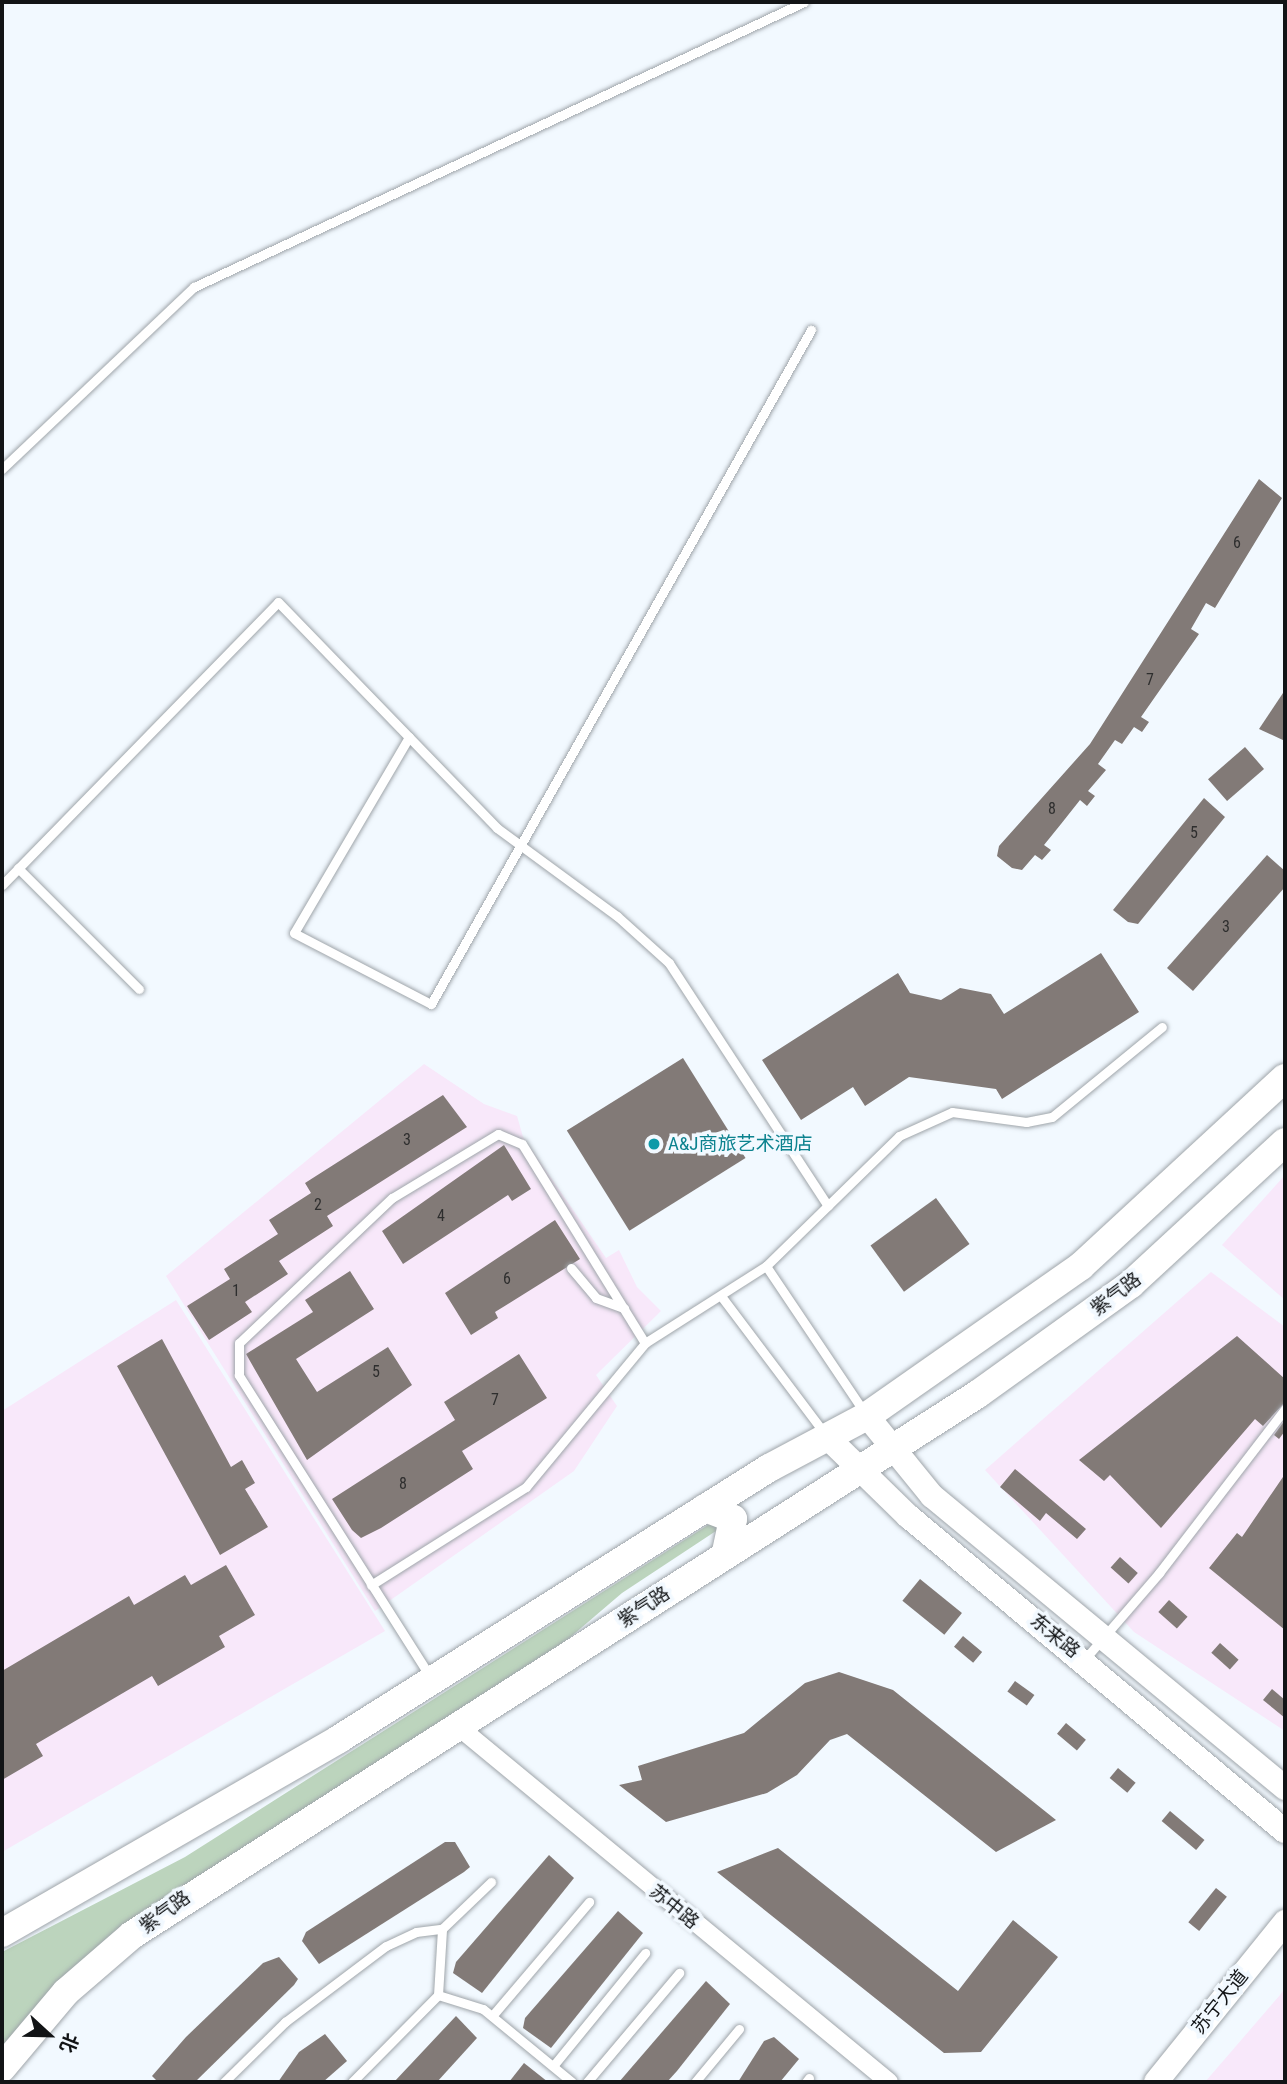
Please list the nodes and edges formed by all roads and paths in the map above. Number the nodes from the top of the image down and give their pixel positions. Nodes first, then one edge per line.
1 (804, 2) edge
2 (811, 330) dead end
3 (2, 469) edge
4 (409, 737) junction
5 (520, 846) junction
6 (19, 868) junction
7 (2, 885) edge
8 (139, 989) dead end
9 (1162, 1027) dead end
10 (1285, 1078) edge
11 (1285, 1142) edge
12 (828, 1206) junction
13 (766, 1265) junction
14 (571, 1268) dead end
15 (721, 1296) junction
16 (624, 1308) junction
17 (1001, 1324) junction
18 (645, 1343) junction
19 (1026, 1360) junction
20 (1285, 1409) edge
21 (867, 1416) junction
22 (827, 1437) junction
23 (892, 1450) junction
24 (861, 1469) junction
25 (705, 1508) junction
26 (726, 1553) junction
27 (371, 1585) junction
28 (1101, 1639) junction
29 (1084, 1660) junction
30 (432, 1681) junction
31 (460, 1728) junction
32 (1285, 1788) edge
33 (1285, 1831) edge
34 (491, 1882) dead end
35 (589, 1902) dead end
36 (1285, 1922) edge
37 (442, 1929) junction
38 (2, 1933) edge
39 (645, 1954) dead end
40 (679, 1973) dead end
41 (438, 1995) junction
42 (492, 2016) junction
43 (738, 2029) dead end
44 (553, 2066) junction
45 (2, 2068) edge
46 (225, 2082) edge
47 (352, 2082) edge
48 (572, 2082) edge
49 (587, 2082) edge
50 (695, 2082) edge
51 (889, 2082) edge
52 (1156, 2082) edge

1 - 3 lane
2 - 5 lane
4 - 5 lane
4 - 5 lane
4 - 6 lane
5 - 12 lane
6 - 7 lane
6 - 8 lane
9 - 12 lane
10 - 17 main road
11 - 19 main road, 紫气路
12 - 13 lane
13 - 15 lane
13 - 21 lane
14 - 16 lane
15 - 18 lane
15 - 22 lane
16 - 18 lane
16 - 27 lane
17 - 19 main road
17 - 21 main road
18 - 27 lane
19 - 23 main road, 紫气路
20 - 28 lane
21 - 22 main road
21 - 23 street, 东来路
22 - 24 street, 东来路
22 - 25 main road
23 - 24 main road, 紫气路
23 - 28 street, 东来路
24 - 26 main road, 紫气路
24 - 29 street, 东来路
25 - 26 main road
25 - 30 main road
26 - 31 main road, 紫气路
27 - 30 lane
28 - 29 lane
28 - 32 street, 东来路
29 - 33 street, 东来路
30 - 38 main road
31 - 45 main road, 紫气路
31 - 51 street, 苏中路
34 - 37 lane
35 - 42 lane
36 - 52 street, 苏宁大道
37 - 41 lane
37 - 46 lane
39 - 44 lane
40 - 49 lane
41 - 42 lane
41 - 47 lane
42 - 44 lane
43 - 50 lane
44 - 48 lane

